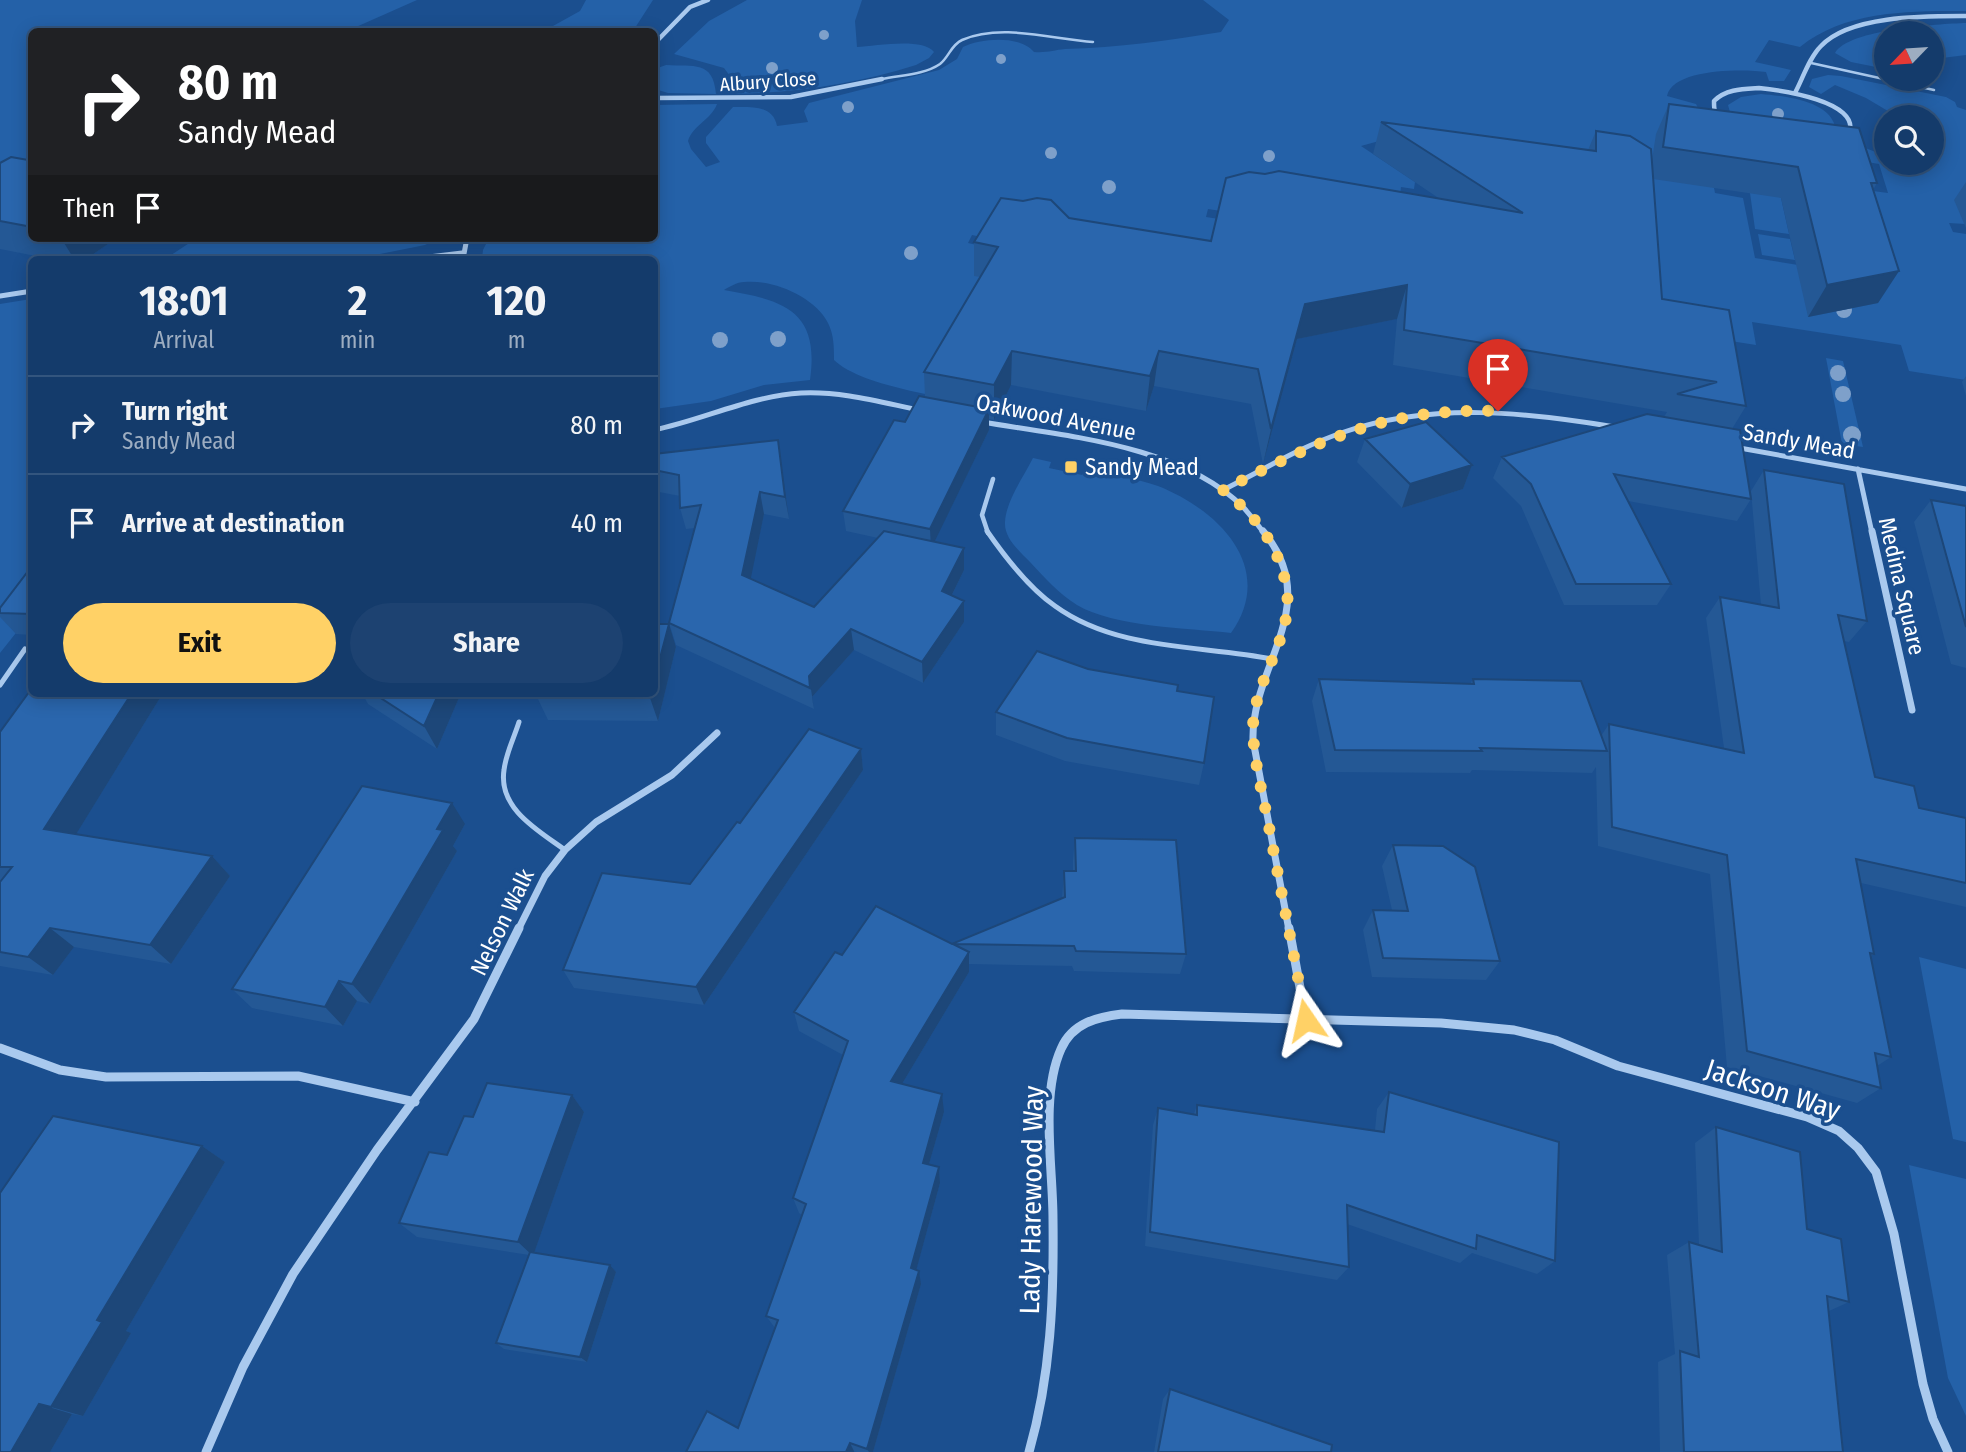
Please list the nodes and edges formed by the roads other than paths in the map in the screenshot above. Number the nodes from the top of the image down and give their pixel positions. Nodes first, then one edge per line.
1 (689, 0) edge
2 (708, 0) edge
3 (690, 7) junction
4 (1966, 16) edge
5 (658, 40) edge
6 (1093, 42) dead end
7 (1811, 63) junction
8 (1874, 77) edge
9 (882, 79) joint
10 (1795, 93) junction
11 (658, 98) edge
12 (28, 292) edge
13 (0, 296) edge
14 (929, 412) edge
15 (969, 419) edge
16 (1619, 427) edge
17 (658, 429) edge
18 (1726, 446) edge
19 (1857, 469) junction
20 (993, 480) dead end
21 (1966, 488) edge
22 (1223, 490) junction
23 (25, 649) dead end
24 (1272, 659) junction
25 (0, 685) edge
26 (1912, 710) dead end
27 (519, 722) dead end
28 (717, 733) dead end
29 (565, 850) junction
30 (1306, 1020) junction
31 (1566, 1044) joint
32 (0, 1048) edge
33 (415, 1102) junction
34 (206, 1452) edge
35 (1029, 1452) edge
36 (1948, 1452) edge

1 - 3 street
2 - 3 street
3 - 5 street
4 - 7 street
6 - 9 lane
7 - 8 lane
7 - 10 street
9 - 11 street, Albury Close
10 - 10 street
12 - 13 street
14 - 17 street
15 - 22 street, Oakwood Avenue
16 - 22 street
18 - 19 street, Sandy Mead
19 - 21 street, Sandy Mead
19 - 26 street, Medina Square
20 - 24 lane
22 - 24 street, Oakwood Avenue
23 - 25 lane
24 - 30 street, Oakwood Avenue
27 - 29 lane
28 - 29 street, Nelson Walk
29 - 33 street, Nelson Walk
30 - 31 street, Lady Harewood Way
30 - 35 street, Lady Harewood Way
31 - 36 street, Jackson Way
32 - 33 street
33 - 34 street, Nelson Walk

